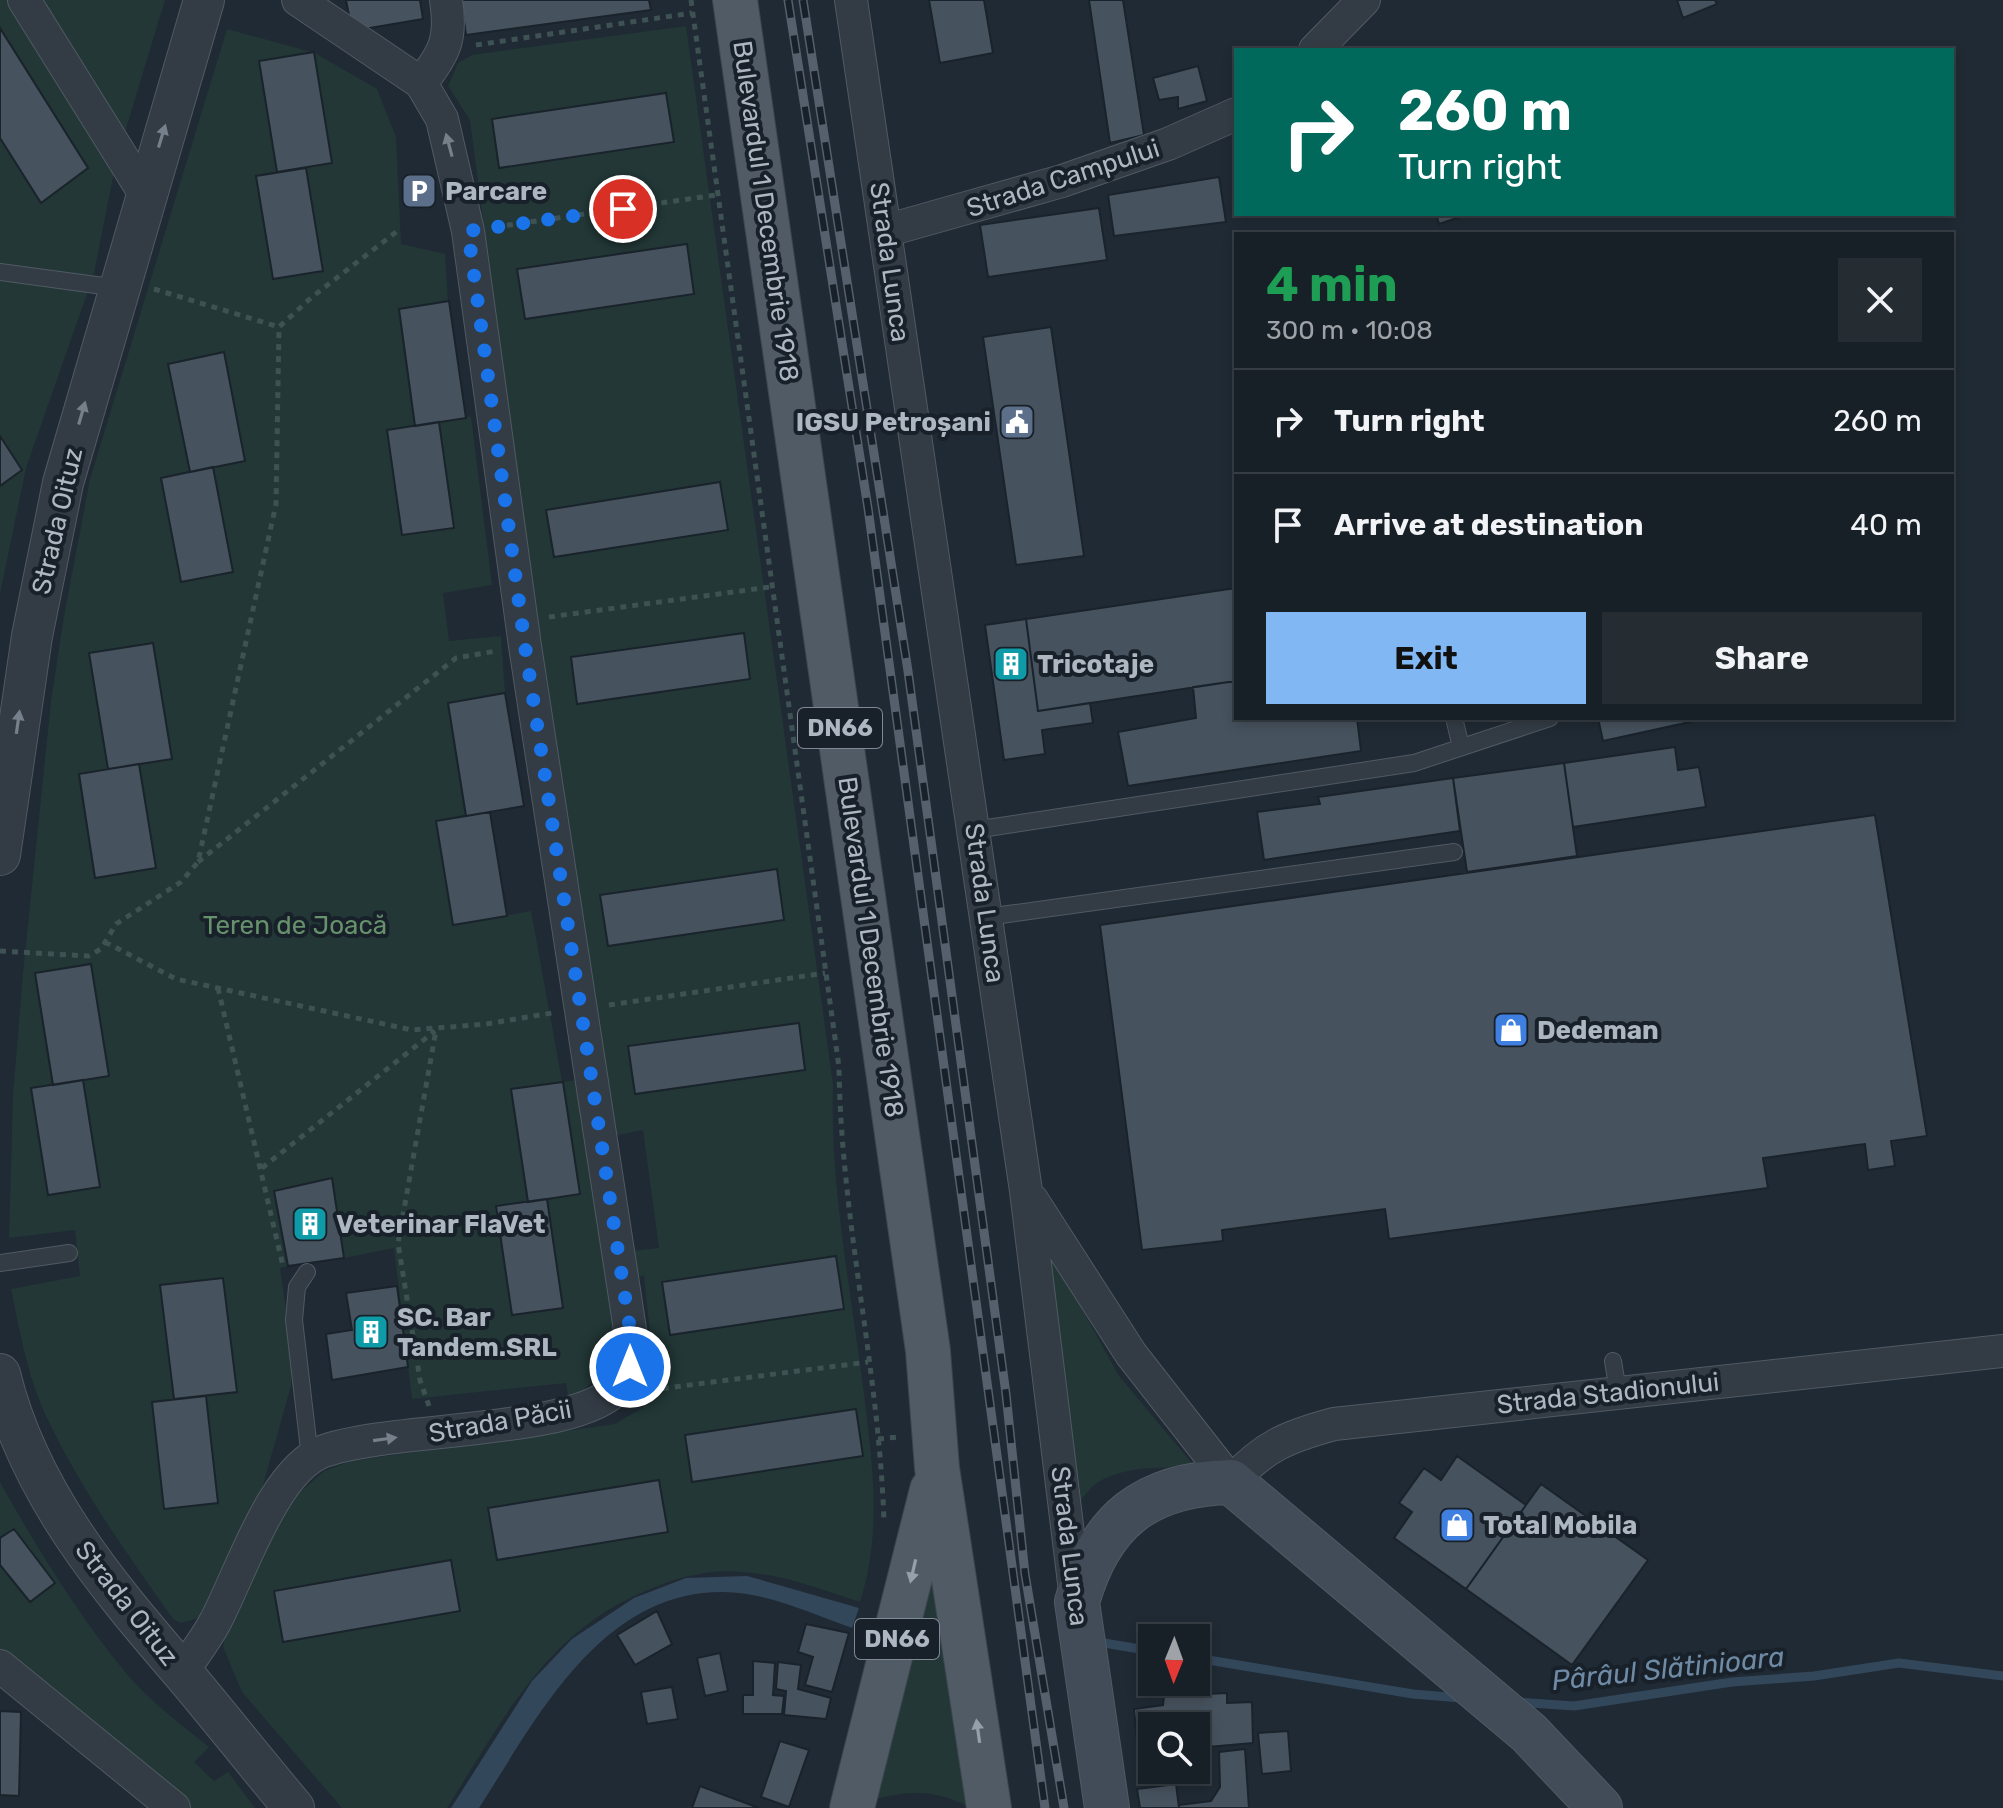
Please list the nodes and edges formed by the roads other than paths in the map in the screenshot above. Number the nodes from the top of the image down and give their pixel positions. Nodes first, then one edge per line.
1 (24, 0) edge
2 (204, 0) edge
3 (298, 0) edge
4 (446, 0) edge
5 (735, 0) edge
6 (851, 0) edge
7 (1364, 0) edge
8 (1317, 48) edge
9 (421, 83) junction
10 (1234, 115) edge
11 (145, 194) junction
12 (885, 231) junction
13 (0, 272) edge
14 (132, 287) junction
15 (1454, 720) edge
16 (1544, 720) edge
17 (1461, 747) junction
18 (974, 830) junction
19 (1454, 852) dead end
20 (0, 855) edge
21 (987, 917) junction
22 (1026, 1191) junction
23 (69, 1253) dead end
24 (0, 1263) edge
25 (307, 1272) dead end
26 (2003, 1351) edge
27 (0, 1374) edge
28 (310, 1458) junction
29 (937, 1468) junction
30 (1231, 1482) junction
31 (1077, 1602) junction
32 (0, 1666) edge
33 (182, 1672) junction
34 (174, 1808) edge
35 (294, 1808) edge
36 (852, 1808) edge
37 (989, 1808) edge
38 (1107, 1808) edge
39 (1600, 1808) edge

1 - 11 street
11 -> 2 street, Strada Oituz
3 - 9 street
4 - 9 street
5 - 29 main road, Bulevardul 1 Decembrie 1918 / DN66
6 - 12 street, Strada Lunca
7 - 8 street
28 -> 9 street, Strada Păcii
10 - 12 street, Strada Campului
11 - 14 street, Strada Oituz
12 - 18 street, Strada Lunca
13 - 14 lane
20 -> 14 street, Strada Oituz
15 - 17 lane
16 - 17 lane
17 - 18 lane
18 - 21 street, Strada Lunca
19 - 21 lane
21 - 22 street, Strada Lunca
22 - 30 street
22 - 31 street, Strada Lunca
23 - 24 lane
25 - 28 lane
26 - 30 street, Strada Stadionului
27 - 33 street, Strada Oituz
28 - 33 street
29 -> 36 main road, Bulevardul 1 Decembrie 1918 / DN66
37 -> 29 main road, Bulevardul 1 Decembrie 1918 / DN66
30 - 31 main road
30 - 39 main road
31 - 38 main road, Strada Lunca
32 - 34 street
33 - 35 street, Strada Oituz

